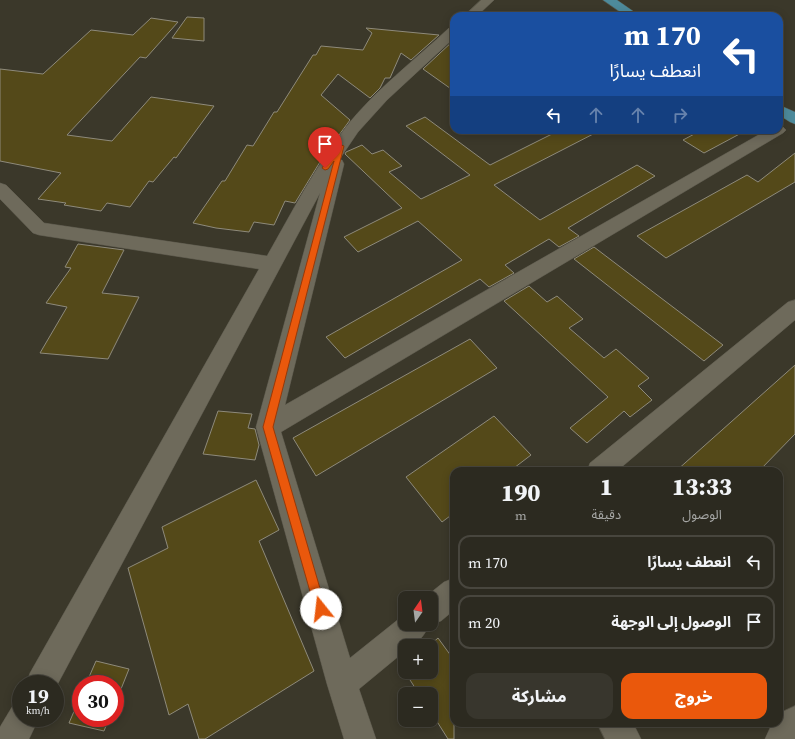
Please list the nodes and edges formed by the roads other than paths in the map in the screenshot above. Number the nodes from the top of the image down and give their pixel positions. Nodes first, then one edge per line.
1 (488, 0) edge
2 (609, 0) edge
3 (474, 12) edge
4 (628, 12) edge
5 (450, 35) edge
6 (783, 112) edge
7 (795, 119) edge
8 (783, 127) edge
9 (771, 134) edge
10 (341, 146) junction
11 (0, 189) edge
12 (272, 264) junction
13 (795, 308) edge
14 (268, 427) junction
15 (604, 467) edge
16 (450, 595) edge
17 (438, 605) edge
18 (406, 631) edge
19 (46, 675) edge
20 (342, 684) junction
21 (795, 722) edge
22 (18, 727) edge
23 (617, 727) edge
24 (11, 739) edge
25 (360, 739) edge
26 (625, 739) edge
27 (781, 739) edge

1 - 3 street
2 - 4 main road
5 - 10 street
6 - 7 main road
7 - 8 street
9 - 14 street
10 - 12 street
10 - 14 street
11 - 12 street
12 - 19 street
13 - 15 street
14 - 20 street
16 - 17 street
18 - 20 street
20 - 25 street
21 - 27 street
22 - 24 street
23 - 26 street

